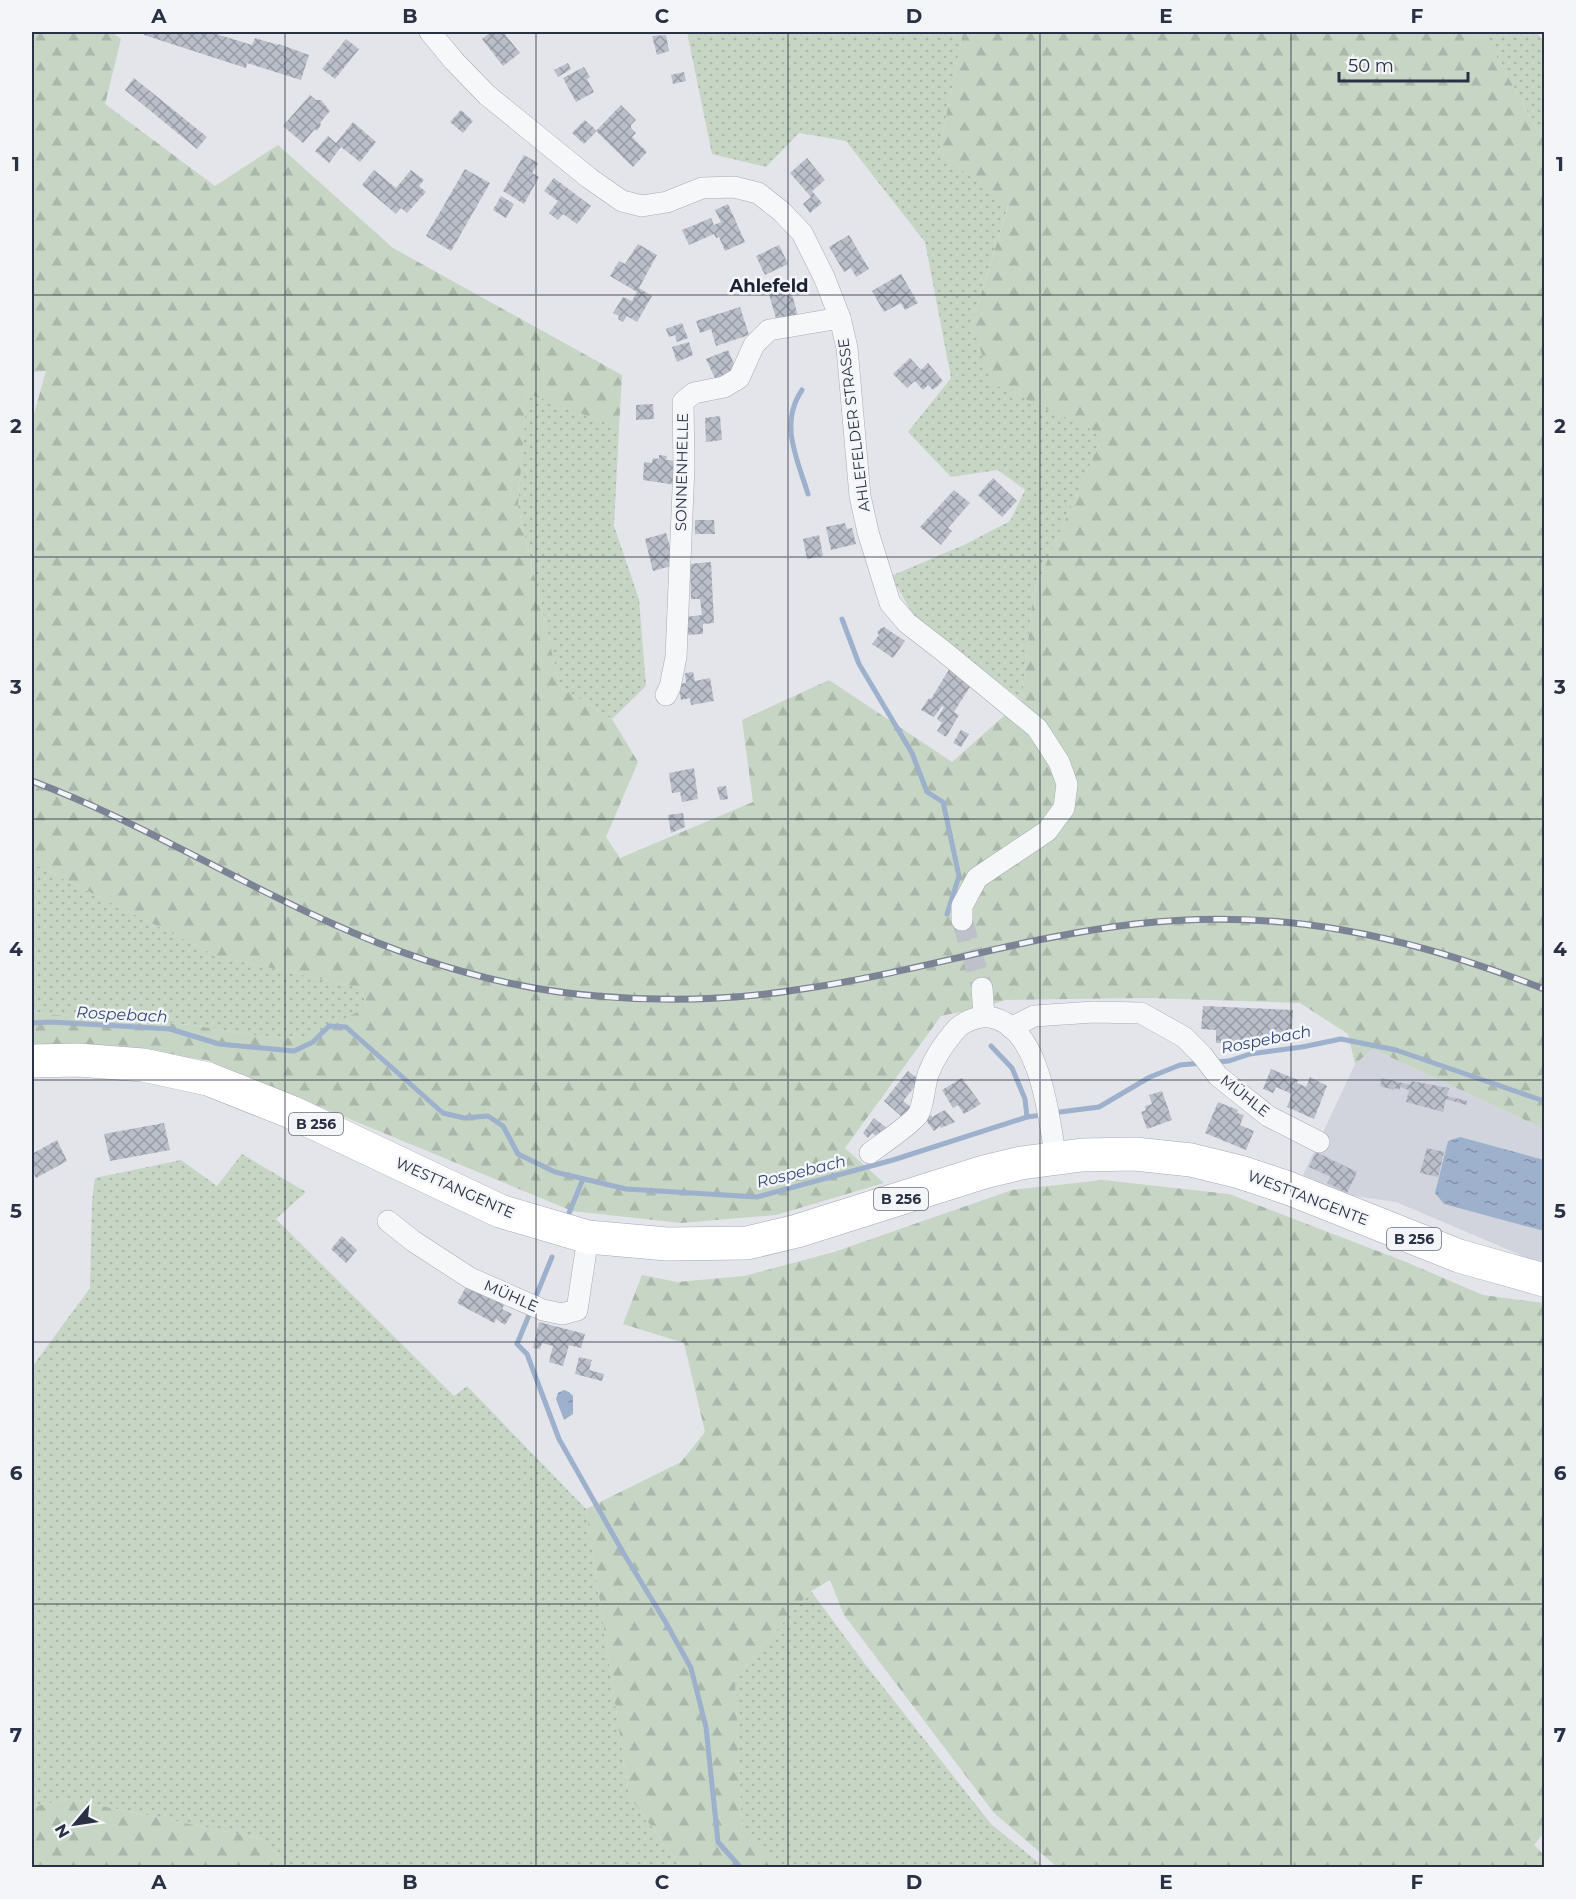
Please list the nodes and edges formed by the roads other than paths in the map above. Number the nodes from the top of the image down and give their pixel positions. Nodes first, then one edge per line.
1 (430, 32) edge
2 (840, 318) junction
3 (666, 695) dead end
4 (962, 920) tunnel mouth
5 (982, 988) tunnel mouth
6 (984, 1016) junction
7 (1011, 1028) junction
8 (32, 1061) edge
9 (1053, 1142) junction
10 (1319, 1142) dead end
11 (870, 1153) dead end
12 (388, 1221) dead end
13 (588, 1237) junction
14 (1545, 1280) edge

1 - 2 street, AHLEFELDER STRASSE
2 - 3 street, SONNENHELLE
2 - 4 street, AHLEFELDER STRASSE
5 - 6 street
6 - 7 street
6 - 11 street
7 - 9 street
7 - 10 street, MÜHLE
8 - 13 main road, WESTTANGENTE / B 256
9 - 13 main road, WESTTANGENTE / B 256
9 - 14 main road, WESTTANGENTE / B 256
12 - 13 street, MÜHLE

